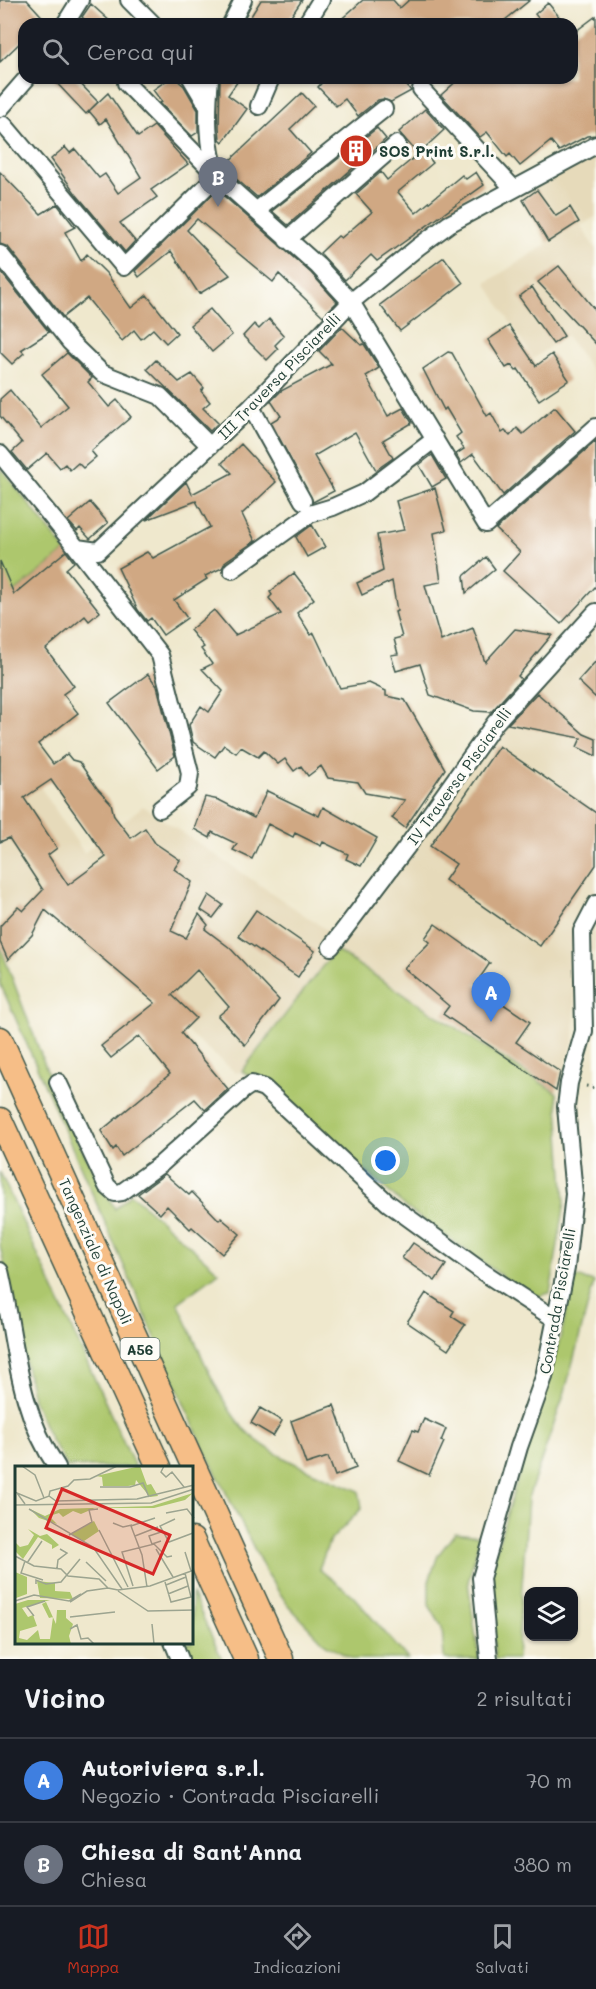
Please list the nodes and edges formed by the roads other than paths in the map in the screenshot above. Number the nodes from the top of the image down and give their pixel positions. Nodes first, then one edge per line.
1 (80, 0) edge
2 (129, 0) edge
3 (243, 0) edge
4 (321, 0) edge
5 (68, 18) edge
6 (147, 18) edge
7 (234, 18) edge
8 (310, 18) edge
9 (23, 84) edge
10 (128, 84) edge
11 (195, 84) edge
12 (209, 84) edge
13 (268, 84) edge
14 (421, 89) dead end
15 (207, 105) junction
16 (259, 106) dead end
17 (384, 109) dead end
18 (2, 117) edge
19 (398, 144) dead end
20 (596, 145) edge
21 (217, 176) junction
22 (514, 189) junction
23 (256, 211) junction
24 (287, 240) junction
25 (0, 254) edge
26 (351, 302) junction
27 (251, 407) junction
28 (596, 427) edge
29 (435, 439) junction
30 (210, 446) junction
31 (0, 454) edge
32 (303, 501) dead end
33 (77, 548) junction
34 (232, 570) dead end
35 (596, 612) edge
36 (160, 809) dead end
37 (596, 904) edge
38 (331, 947) dead end
39 (0, 1039) edge
40 (58, 1082) dead end
41 (0, 1120) edge
42 (0, 1271) edge
43 (555, 1319) junction
44 (56, 1466) edge
45 (159, 1466) edge
46 (194, 1466) edge
47 (194, 1467) edge
48 (194, 1544) edge
49 (174, 1644) edge
50 (180, 1659) edge
51 (246, 1659) edge
52 (281, 1659) edge
53 (489, 1659) edge

1 - 5 street
2 - 6 street
3 - 7 street
4 - 8 street
9 - 18 street
10 - 21 street
11 - 15 street
12 - 15 street
13 - 16 street
14 - 22 street
15 - 21 street
17 - 23 street
18 - 21 street
19 - 24 street
20 - 22 street, III Traversa Pisciarelli
21 - 23 street
22 - 26 street, III Traversa Pisciarelli
23 - 24 street
24 - 26 street
25 - 30 street
26 - 27 street, III Traversa Pisciarelli
26 - 29 street
27 - 30 street, III Traversa Pisciarelli
27 - 32 street
28 - 29 street
29 - 34 street
30 - 33 street, III Traversa Pisciarelli
31 - 33 street
33 - 36 street
35 - 38 street, IV Traversa Pisciarelli
37 - 43 street, Contrada Pisciarelli
39 - 46 highway, Tangenziale di Napoli / A56
40 - 43 street
41 - 45 highway, A56
42 - 44 street
43 - 53 street, Contrada Pisciarelli
47 - 52 highway, Tangenziale di Napoli / A56
48 - 51 highway
49 - 50 street

